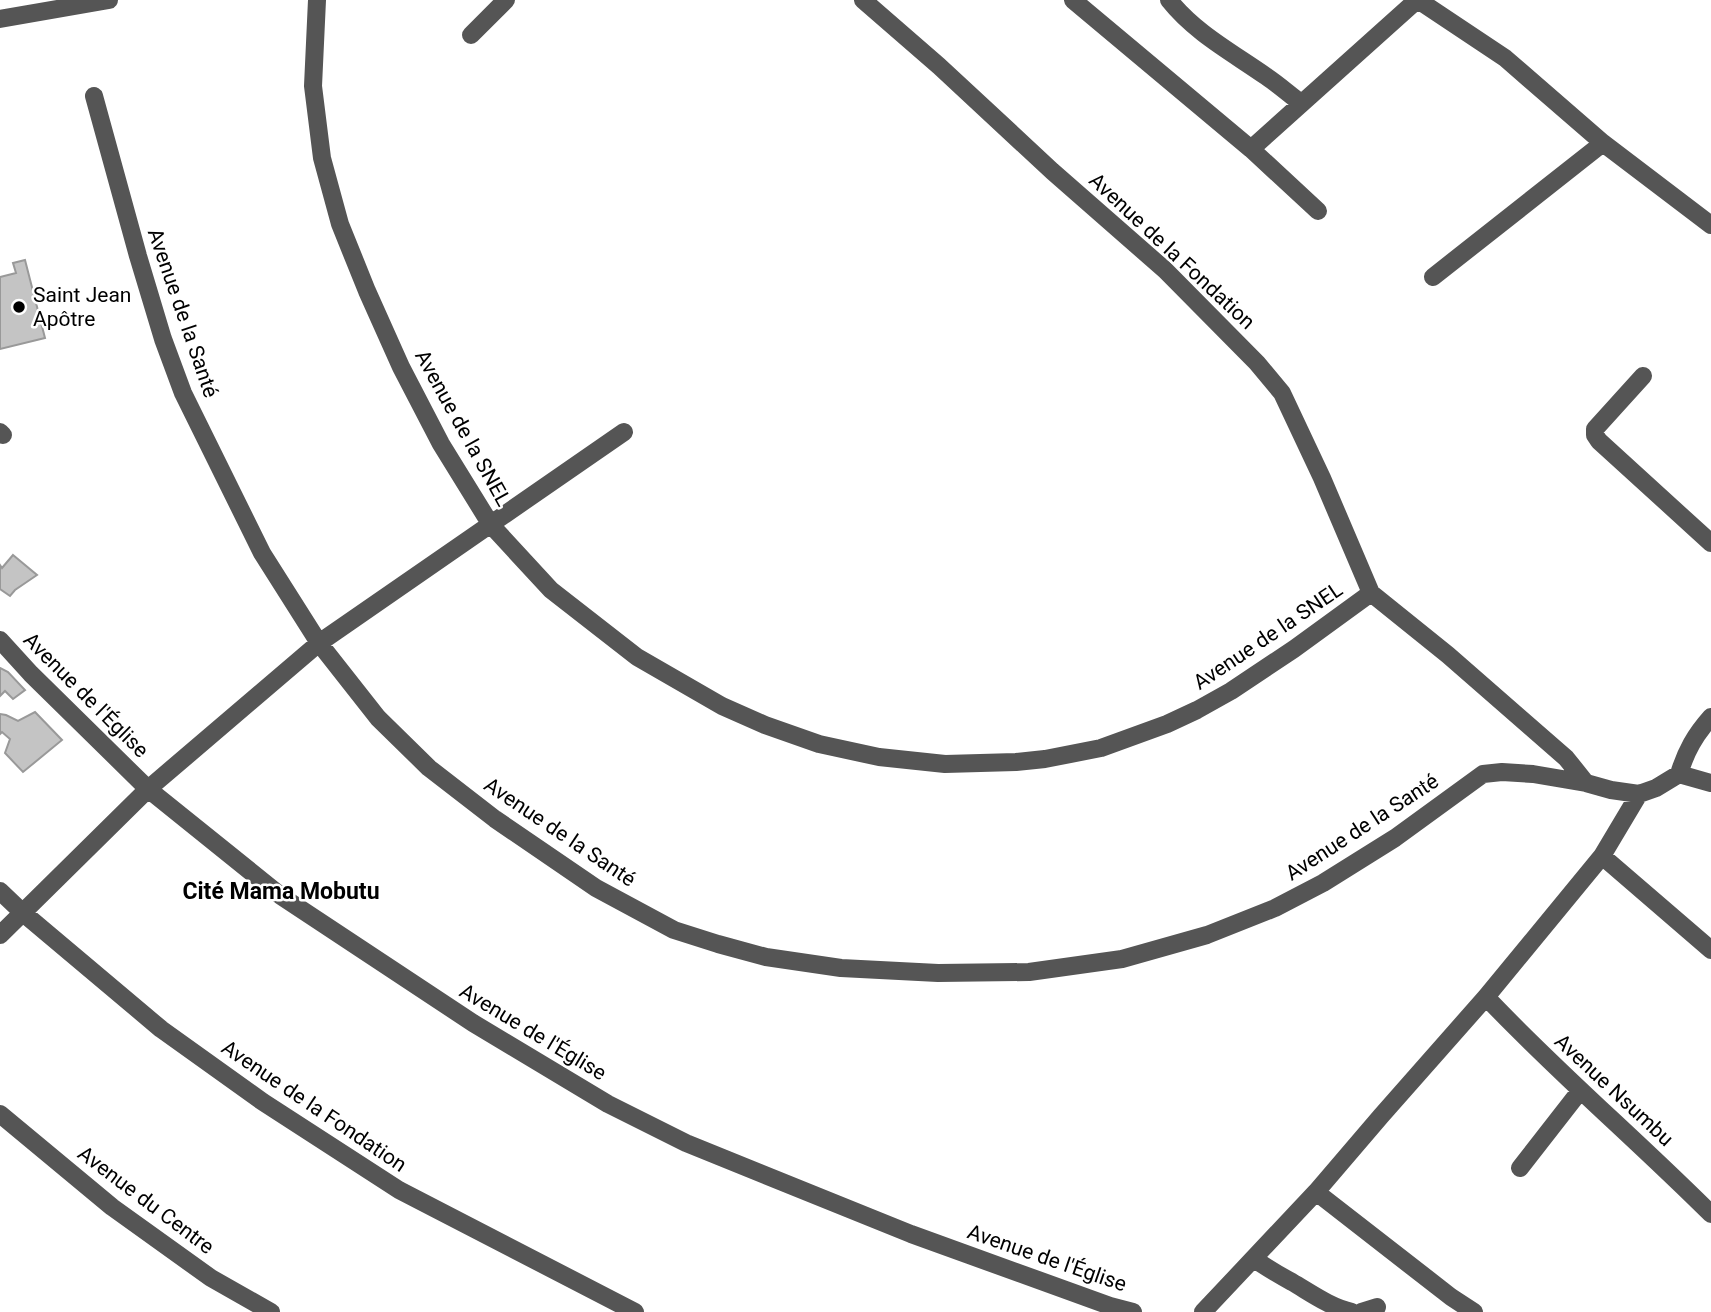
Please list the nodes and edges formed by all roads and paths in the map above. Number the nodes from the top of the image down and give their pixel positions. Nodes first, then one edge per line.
1 (108, 0) edge
2 (317, 0) edge
3 (506, 0) edge
4 (863, 0) edge
5 (1073, 0) edge
6 (1169, 0) edge
7 (1418, 0) edge
8 (0, 19) edge
9 (471, 35) dead end
10 (94, 96) dead end
11 (1301, 103) junction
12 (1603, 143) junction
13 (1251, 149) junction
14 (1318, 211) dead end
15 (1711, 225) edge
16 (1433, 277) dead end
17 (1643, 376) dead end
18 (624, 432) dead end
19 (491, 525) junction
20 (1711, 543) edge
21 (1371, 593) junction
22 (0, 640) edge
23 (319, 643) junction
24 (1711, 717) edge
25 (1679, 774) junction
26 (1586, 783) junction
27 (1711, 783) edge
28 (148, 789) junction
29 (1639, 794) junction
30 (1602, 856) junction
31 (0, 891) edge
32 (22, 912) junction
33 (0, 935) edge
34 (1711, 950) edge
35 (1486, 997) junction
36 (1580, 1091) junction
37 (0, 1114) edge
38 (1520, 1168) dead end
39 (1315, 1192) junction
40 (1711, 1214) edge
41 (1254, 1259) junction
42 (1211, 1309) edge
43 (271, 1312) edge
44 (635, 1312) edge
45 (1133, 1312) edge
46 (1352, 1312) edge
47 (1474, 1312) edge

1 - 8 street
2 - 19 street, Avenue de la SNEL
3 - 9 street
4 - 21 street, Avenue de la Fondation
5 - 13 street
6 - 11 street
7 - 11 street
7 - 12 street
10 - 23 street, Avenue de la Santé
11 - 13 street
12 - 15 street
12 - 16 street
13 - 14 street
17 - 20 street
18 - 19 street
19 - 21 street, Avenue de la SNEL
19 - 23 street
21 - 26 street, Avenue de la SNEL
22 - 28 street, Avenue de l'Église
23 - 26 street, Avenue de la Santé
23 - 28 street
24 - 25 street
25 - 27 street
25 - 29 street
26 - 29 street
28 - 32 street
28 - 45 street, Avenue de l'Église
29 - 30 street
30 - 34 street
30 - 35 street
31 - 32 street, Avenue de la Fondation
32 - 33 street
32 - 44 street, Avenue de la Fondation
35 - 36 street, Avenue Nsumbu
35 - 39 street
36 - 38 street
36 - 40 street, Avenue Nsumbu
37 - 43 street, Avenue du Centre
39 - 41 street
39 - 47 street
41 - 42 street
41 - 46 street

